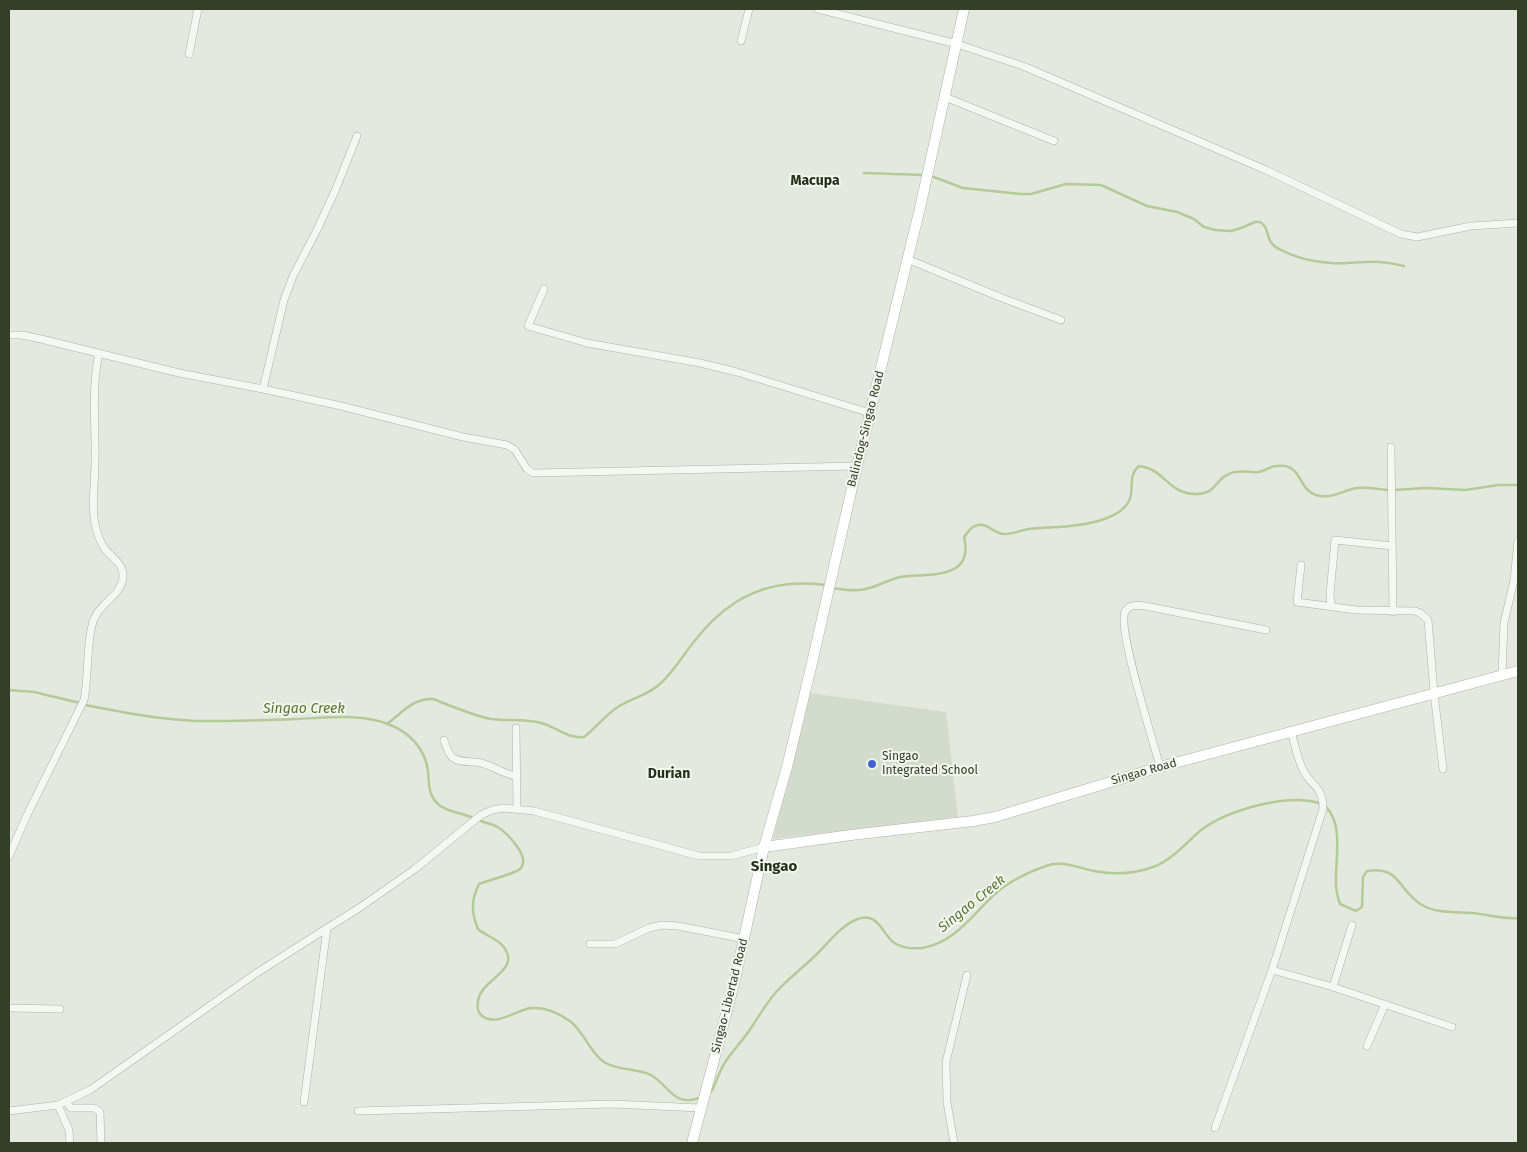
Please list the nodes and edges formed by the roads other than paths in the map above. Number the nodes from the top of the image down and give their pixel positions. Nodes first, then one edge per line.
1 (198, 9) edge
2 (749, 9) edge
3 (818, 9) edge
4 (964, 9) edge
5 (741, 41) dead end
6 (957, 44) junction
7 (189, 54) dead end
8 (945, 97) junction
9 (357, 136) dead end
10 (1054, 141) dead end
11 (1518, 223) edge
12 (907, 259) junction
13 (544, 289) dead end
14 (1061, 320) dead end
15 (9, 335) edge
16 (99, 353) junction
17 (263, 389) junction
18 (870, 413) junction
19 (1391, 447) dead end
20 (857, 466) junction
21 (1518, 541) edge
22 (1392, 546) junction
23 (1301, 565) dead end
24 (1331, 607) junction
25 (1393, 612) junction
26 (1266, 630) dead end
27 (1518, 671) edge
28 (1502, 675) junction
29 (1434, 693) junction
30 (516, 728) dead end
31 (1291, 732) junction
32 (444, 740) dead end
33 (1160, 767) junction
34 (1443, 770) dead end
35 (516, 776) junction
36 (517, 808) junction
37 (764, 847) junction
38 (9, 856) edge
39 (1352, 925) dead end
40 (327, 928) junction
41 (744, 939) junction
42 (590, 944) dead end
43 (1272, 970) junction
44 (967, 975) dead end
45 (1334, 987) junction
46 (1385, 1004) junction
47 (9, 1008) edge
48 (60, 1009) dead end
49 (1452, 1027) dead end
50 (1366, 1046) dead end
51 (66, 1102) junction
52 (304, 1102) dead end
53 (58, 1105) junction
54 (701, 1108) junction
55 (9, 1111) edge
56 (358, 1111) dead end
57 (1215, 1128) dead end
58 (70, 1143) edge
59 (101, 1143) edge
60 (692, 1143) edge
61 (954, 1143) edge

1 - 7 street
2 - 5 street
3 - 6 street
4 - 6 street, Balindog-Singao Road
6 - 8 street, Balindog-Singao Road
6 - 11 street
8 - 10 street
8 - 12 street, Balindog-Singao Road
9 - 17 street
12 - 14 street
12 - 18 street, Balindog-Singao Road
13 - 18 street
15 - 16 street
16 - 17 street
16 - 38 street
17 - 20 street
18 - 20 street, Balindog-Singao Road
19 - 22 street
20 - 37 street, Balindog-Singao Road
21 - 28 street
22 - 24 street
22 - 25 street
23 - 24 street
24 - 25 street
25 - 29 street
26 - 33 street
27 - 28 street, Singao Road
28 - 29 street, Singao Road
29 - 31 street, Singao Road
29 - 34 street
30 - 35 street
31 - 33 street, Singao Road
31 - 43 street
32 - 35 street
33 - 37 street, Singao Road
35 - 36 street
36 - 37 street
36 - 40 street
37 - 41 street, Singao-Libertad Road
39 - 45 street
40 - 51 street
40 - 52 street
41 - 42 street
41 - 54 street, Singao-Libertad Road
43 - 45 street
43 - 57 street
44 - 61 street
45 - 46 street
46 - 49 street
46 - 50 street
47 - 48 street
51 - 53 street
51 - 59 street
53 - 55 street
53 - 58 street
54 - 56 street
54 - 60 street, Singao-Libertad Road

